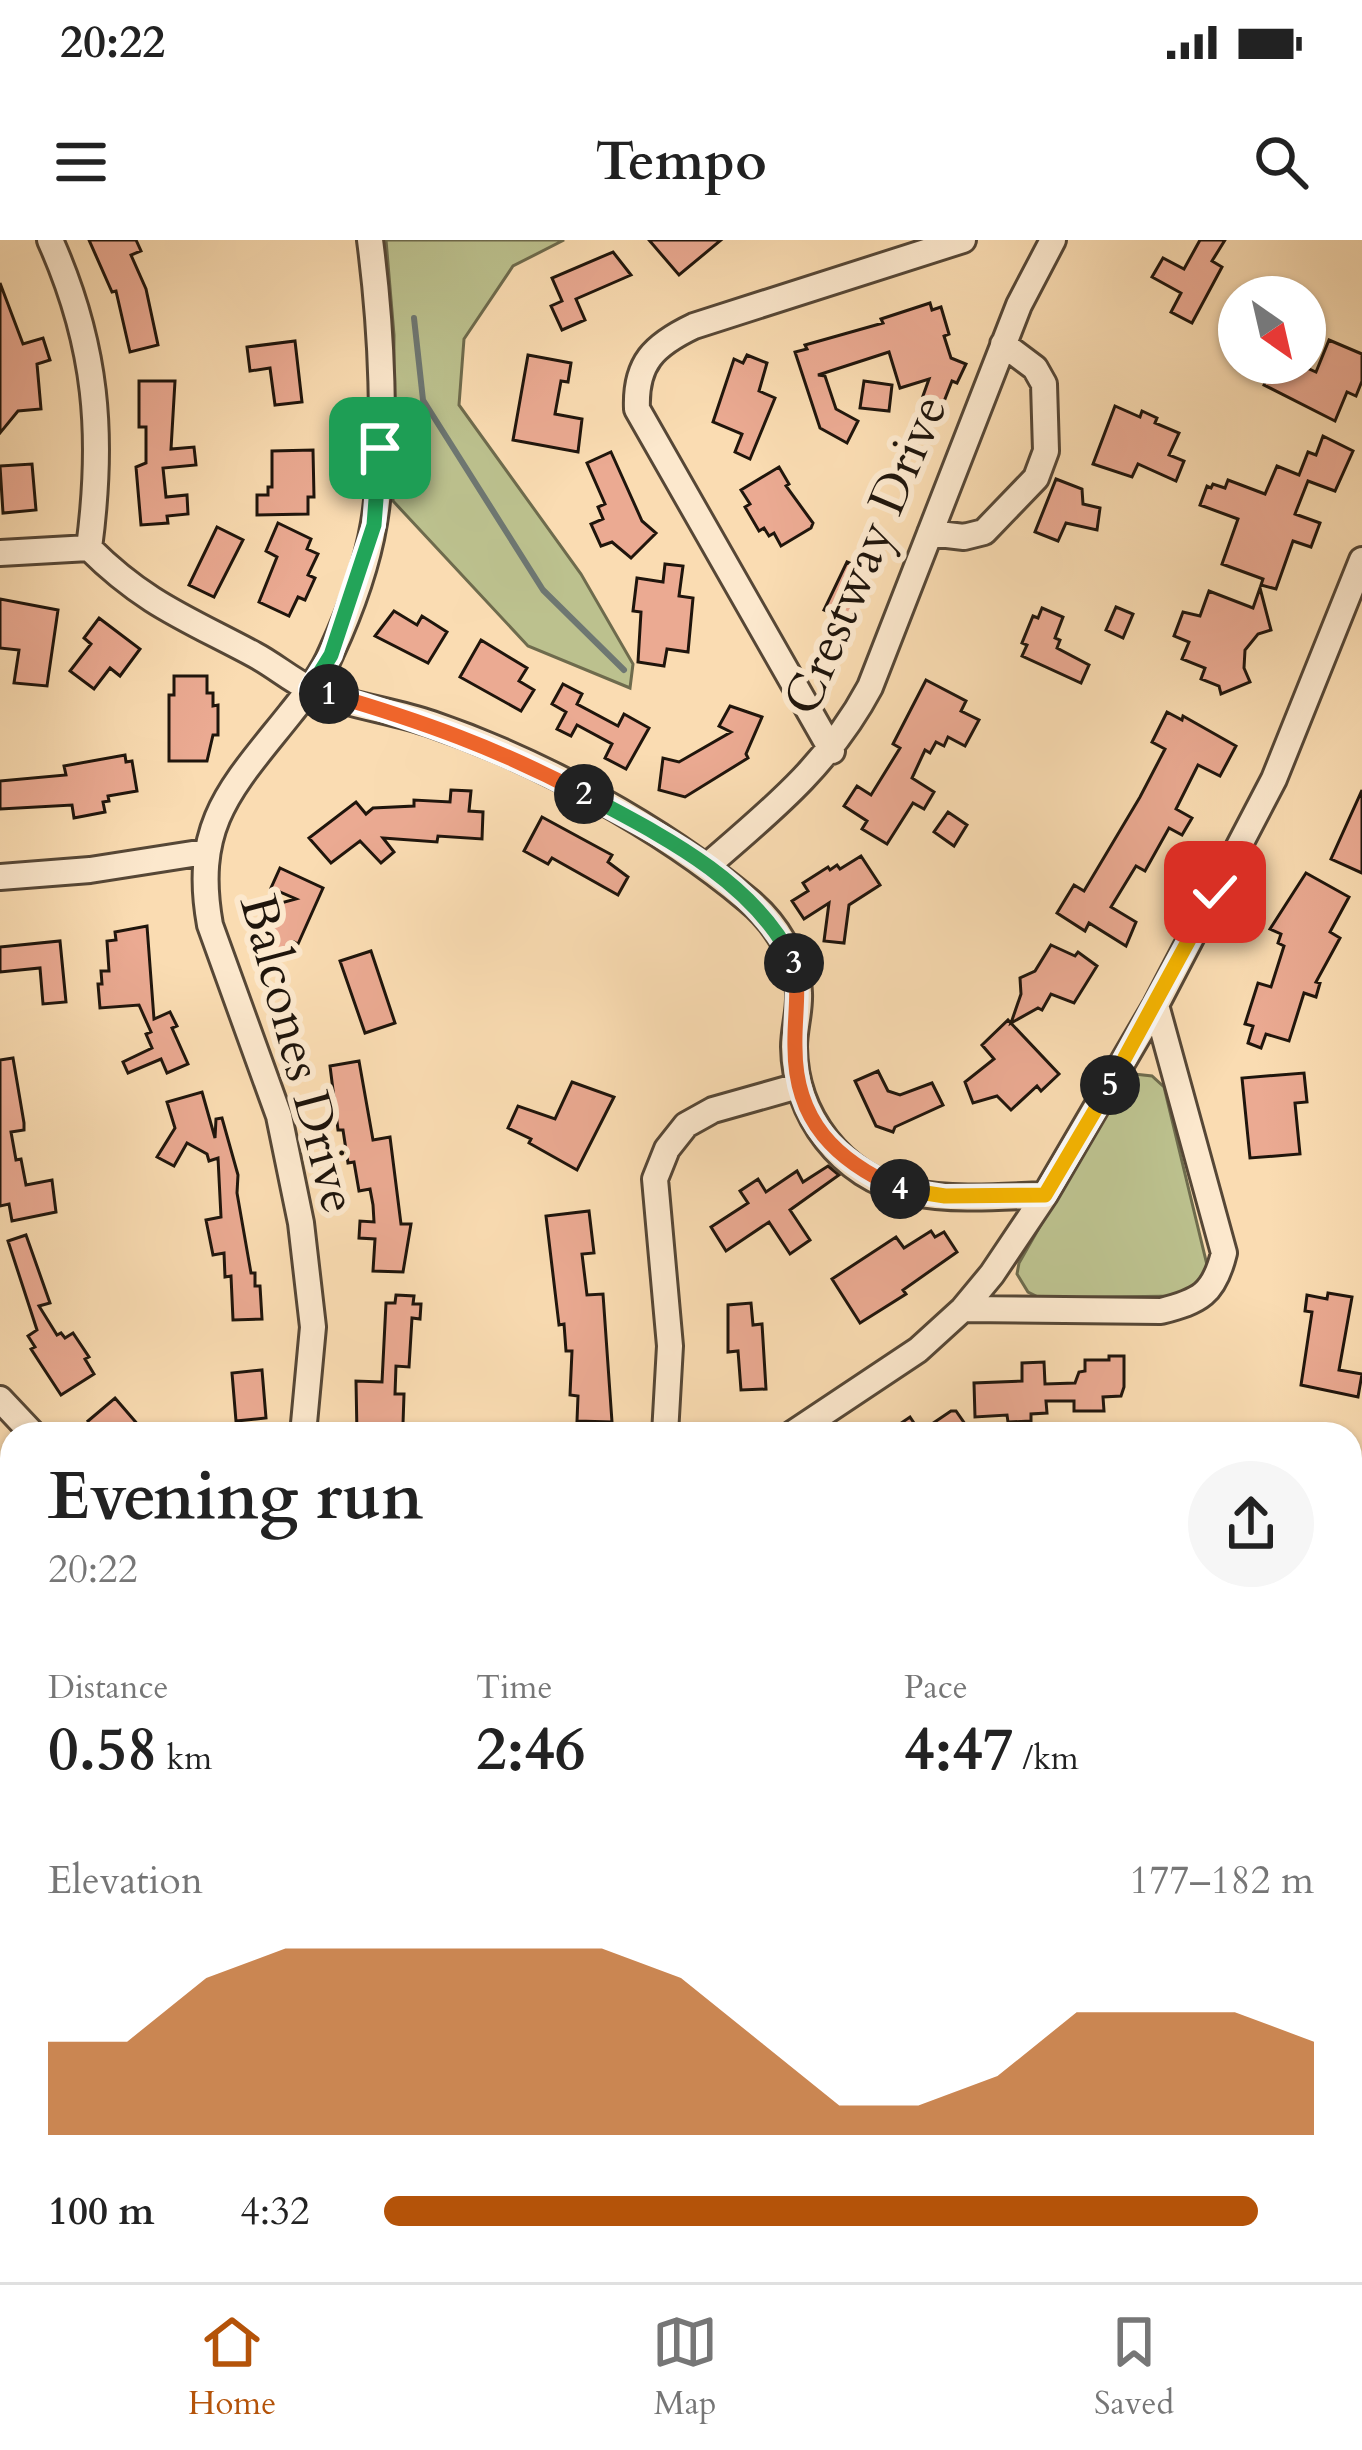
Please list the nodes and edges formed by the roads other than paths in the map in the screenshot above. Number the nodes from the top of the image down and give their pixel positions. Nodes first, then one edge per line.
1 (50, 240) edge
2 (370, 240) edge
3 (963, 240) edge
4 (1053, 240) edge
5 (1004, 344) junction
6 (930, 533) junction
7 (88, 548) junction
8 (0, 554) edge
9 (1362, 560) edge
10 (310, 689) junction
11 (832, 751) junction
12 (205, 852) junction
13 (707, 866) junction
14 (0, 878) edge
15 (1156, 1005) junction
16 (798, 1086) junction
17 (1045, 1195) junction
18 (963, 1309) junction
19 (0, 1399) edge
20 (22, 1422) edge
21 (304, 1422) edge
22 (666, 1422) edge
23 (810, 1422) edge

1 - 7 street
2 - 10 street, Balcones Drive
3 - 11 street
4 - 5 street, Crestway Drive
5 - 6 street, Crestway Drive
5 - 6 street
6 - 11 street, Crestway Drive
7 - 8 street
7 - 10 street
9 - 15 street
10 - 12 street, Balcones Drive
10 - 13 street
11 - 13 street, Crestway Drive
12 - 14 street
12 - 21 street, Balcones Drive
13 - 16 street
15 - 17 street
15 - 18 street
16 - 17 street
16 - 22 street
17 - 18 street
18 - 23 street
19 - 20 street

